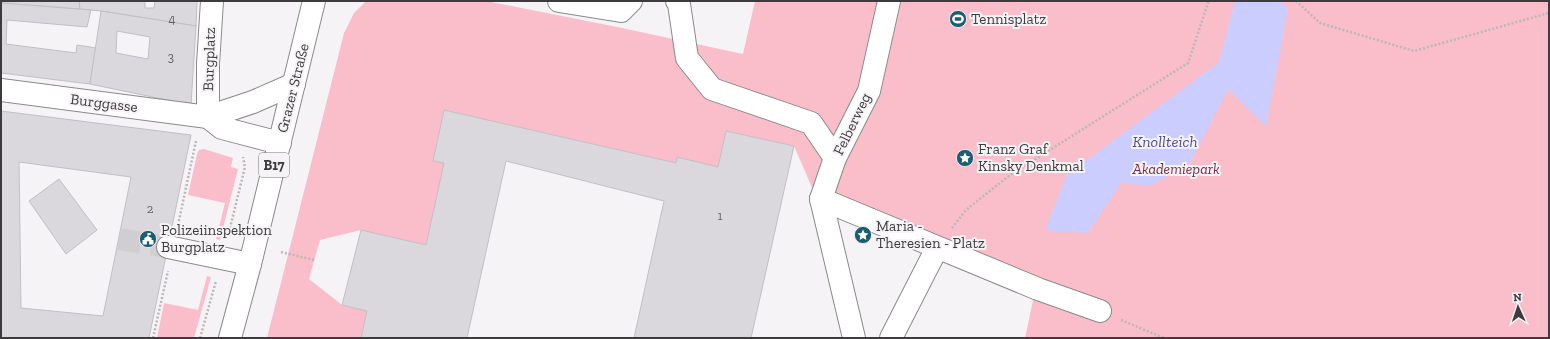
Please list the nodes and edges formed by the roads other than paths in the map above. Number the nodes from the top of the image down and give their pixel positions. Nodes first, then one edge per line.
1 (212, 1) edge
2 (314, 1) edge
3 (559, 1) edge
4 (631, 1) edge
5 (676, 1) edge
6 (889, 1) edge
7 (294, 84) junction
8 (1, 90) edge
9 (200, 116) junction
10 (280, 142) junction
11 (835, 158) junction
12 (821, 199) junction
13 (168, 247) tunnel mouth
14 (936, 248) junction
15 (250, 264) junction
16 (1100, 311) road end
17 (230, 338) edge
18 (854, 338) edge
19 (891, 338) edge

1 - 9 street, Burgplatz
2 - 7 street, Grazer Straße / B17
3 - 4 street
5 - 11 street
6 - 11 street, Felberweg
7 - 9 street, Burggasse
7 - 10 street, Grazer Straße / B17
8 - 9 street, Burggasse
9 - 10 street, Burggasse
10 - 15 street, Grazer Straße / B17
11 - 12 street, Felberweg
12 - 14 street
12 - 18 street
13 - 15 street
14 - 16 street
14 - 19 street
15 - 17 street, Grazer Straße / B17

